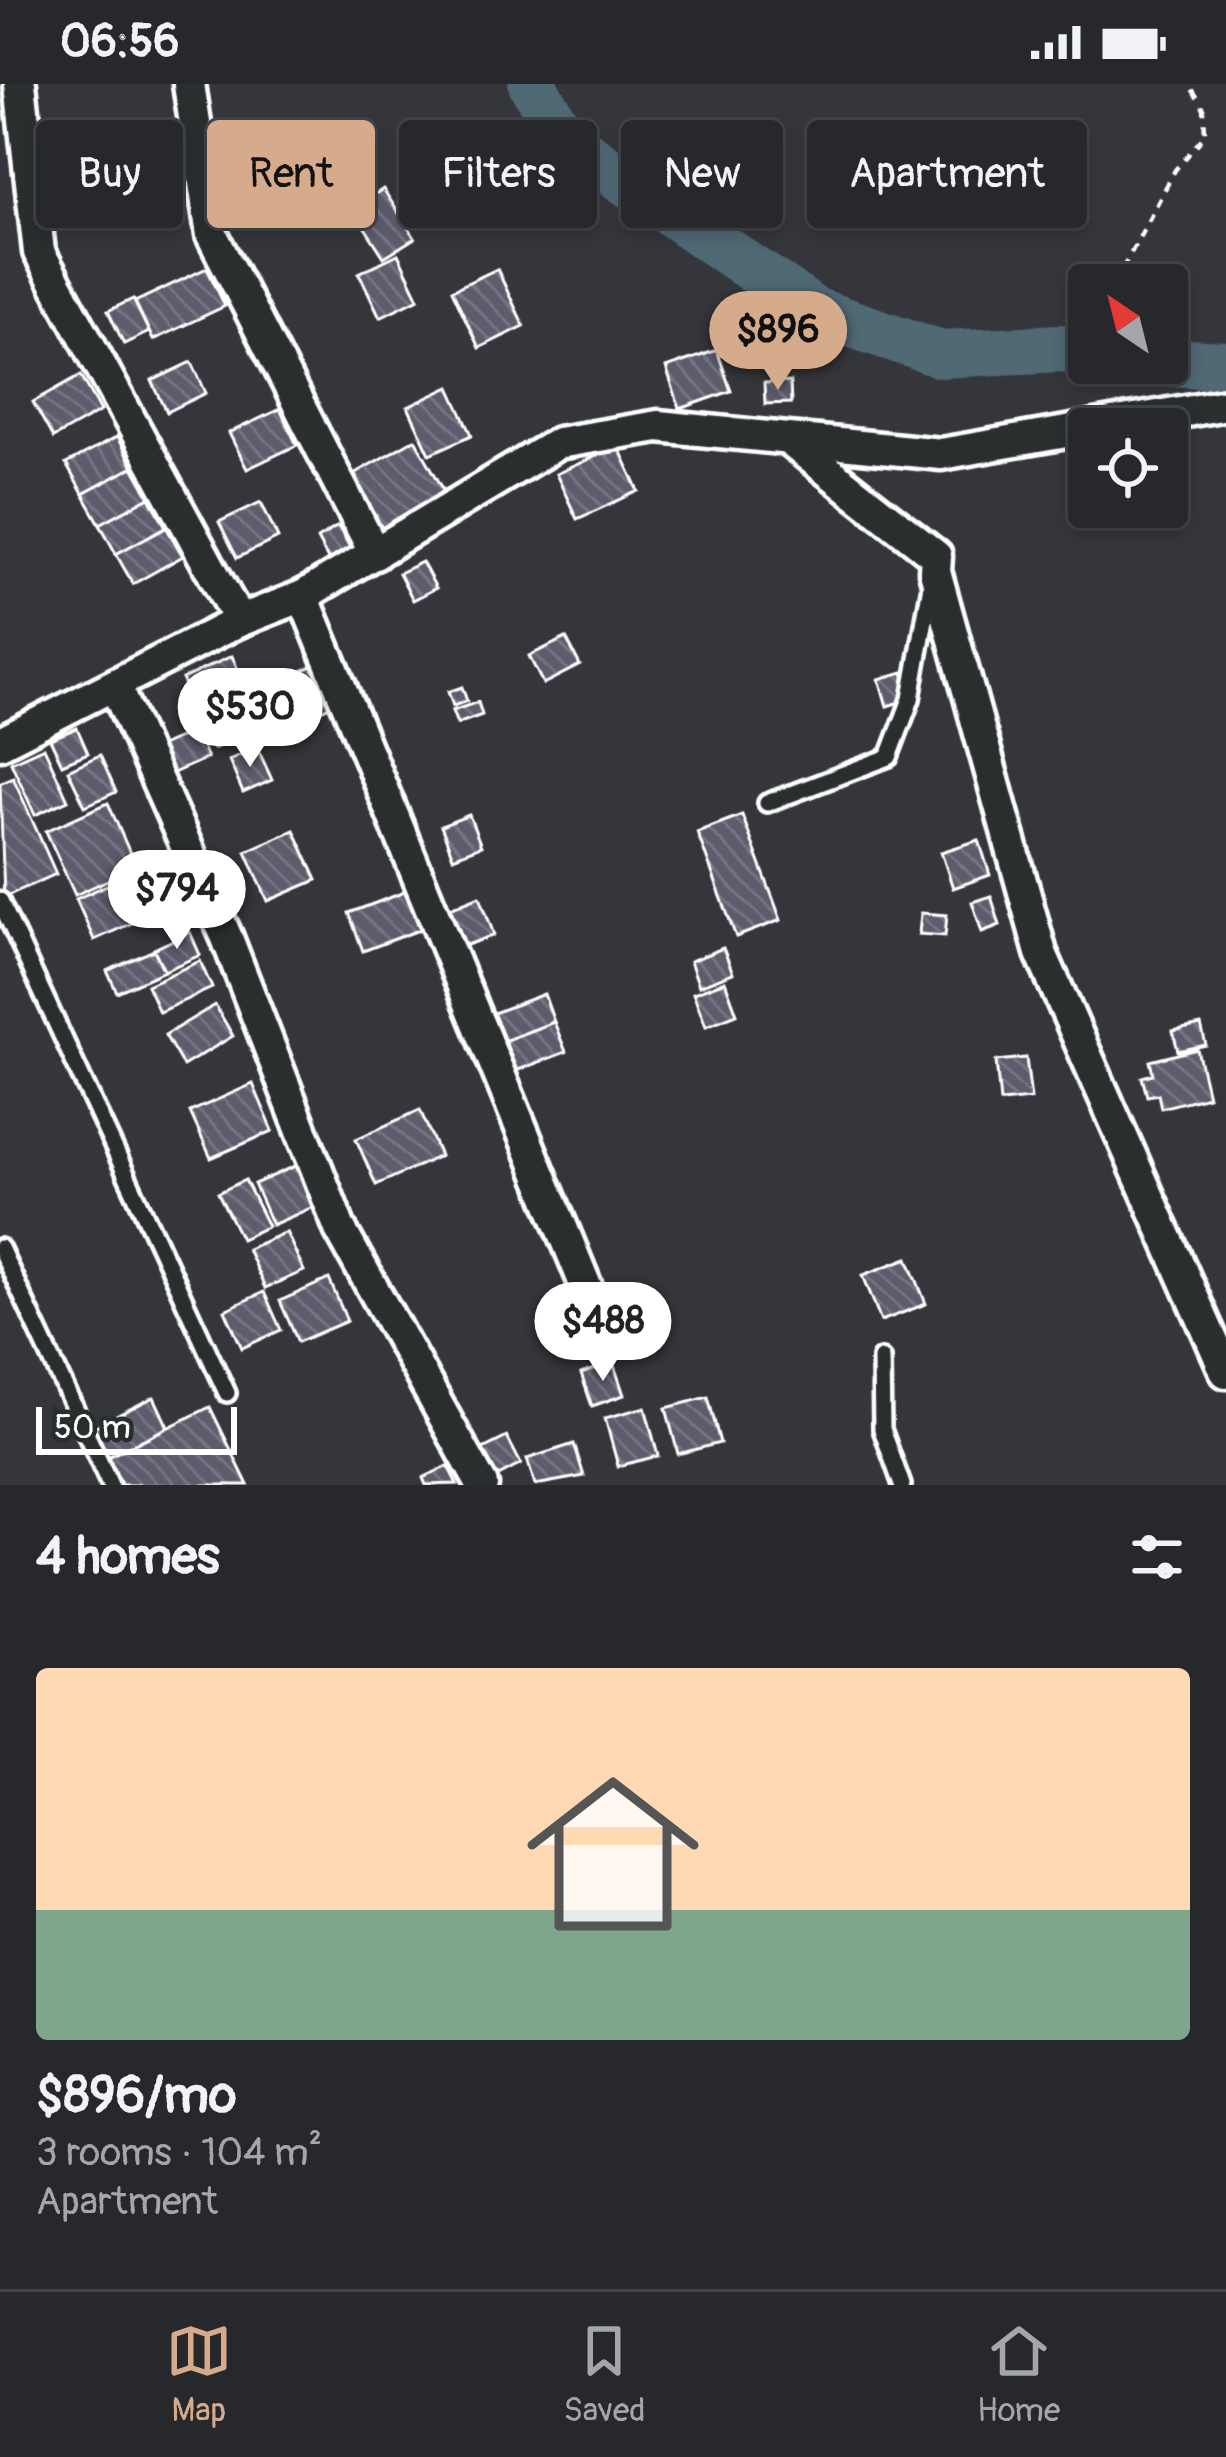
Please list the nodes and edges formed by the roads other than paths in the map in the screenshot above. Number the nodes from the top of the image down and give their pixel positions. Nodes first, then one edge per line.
1 (20, 84) edge
2 (189, 84) edge
3 (1226, 404) edge
4 (790, 441) junction
5 (375, 554) junction
6 (936, 556) junction
7 (303, 596) junction
8 (239, 621) junction
9 (115, 686) junction
10 (0, 742) edge
11 (767, 802) dead end
12 (0, 901) edge
13 (0, 1247) edge
14 (592, 1301) dead end
15 (881, 1359) dead end
16 (1226, 1372) edge
17 (227, 1393) dead end
18 (110, 1485) edge
19 (482, 1485) edge
20 (902, 1485) edge

1 - 8 street
2 - 5 street
3 - 4 street
4 - 5 street
4 - 6 street
5 - 7 street
6 - 11 lane
6 - 16 street
7 - 8 street
7 - 14 street
8 - 9 street
9 - 10 street
9 - 19 street
12 - 17 lane
13 - 18 lane
15 - 20 lane

